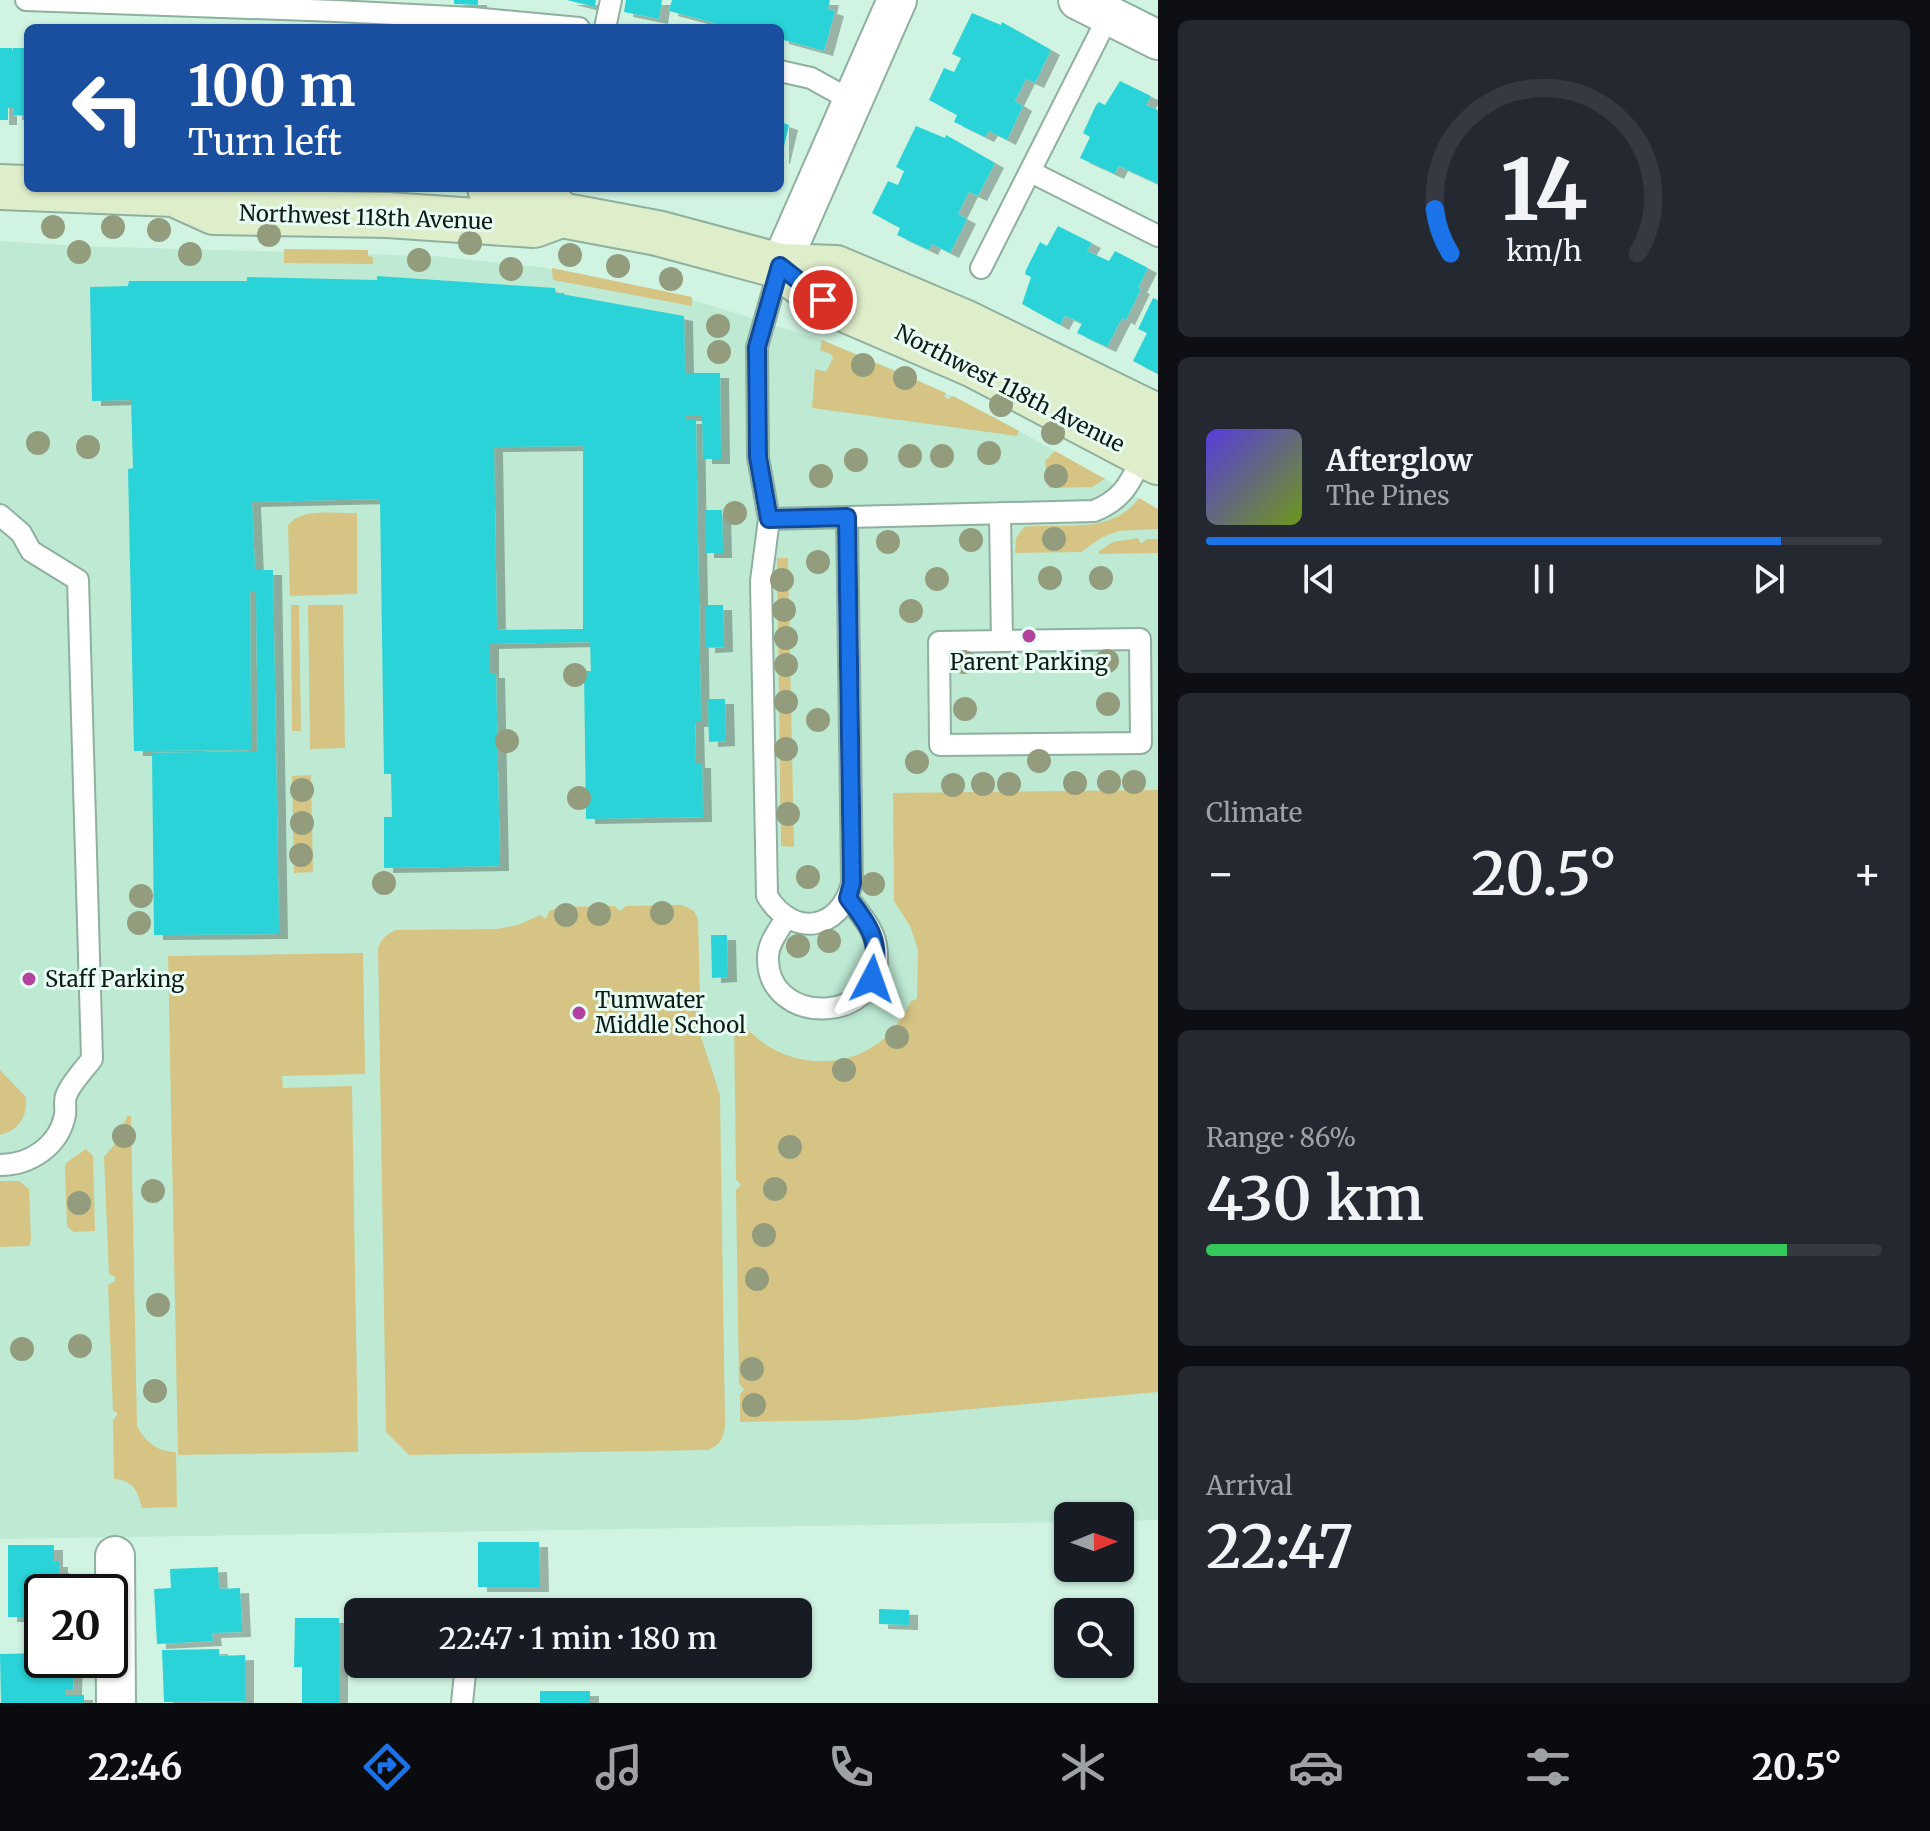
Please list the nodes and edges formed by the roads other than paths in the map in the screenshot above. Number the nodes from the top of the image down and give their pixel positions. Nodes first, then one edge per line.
1 (26, 0) edge
2 (611, 0) edge
3 (897, 0) edge
4 (237, 4) edge
5 (1101, 5) edge
6 (536, 24) edge
7 (606, 24) edge
8 (1158, 40) edge
9 (784, 72) edge
10 (854, 102) junction
11 (1031, 172) junction
12 (0, 187) edge
13 (24, 189) edge
14 (183, 192) edge
15 (528, 192) edge
16 (561, 215) junction
17 (1158, 236) edge
18 (780, 266) junction
19 (981, 268) dead end
20 (1153, 445) edge
21 (1000, 513) junction
22 (0, 515) edge
23 (847, 517) junction
24 (769, 519) junction
25 (1002, 641) junction
26 (848, 898) junction
27 (786, 918) junction
28 (0, 1165) edge
29 (115, 1556) dead end
30 (465, 1678) edge
31 (116, 1703) edge
32 (462, 1703) edge

1 - 4 lane
2 - 7 lane
3 - 10 street
4 - 6 lane
5 - 8 street
5 - 11 lane
9 - 10 lane
10 - 18 street
11 - 17 lane
11 - 19 lane
12 - 13 street, Northwest 118th Avenue
14 - 16 street, Northwest 118th Avenue
15 - 16 street, Northwest 118th Avenue
16 - 18 street, Northwest 118th Avenue
18 - 20 street, Northwest 118th Avenue
18 - 24 lane
20 - 21 lane
21 - 23 lane
21 - 25 lane
22 - 28 lane
23 - 24 lane
23 - 26 lane
24 - 27 lane
25 - 25 lane
26 - 27 lane
26 - 27 lane
29 - 31 street
30 - 32 lane

